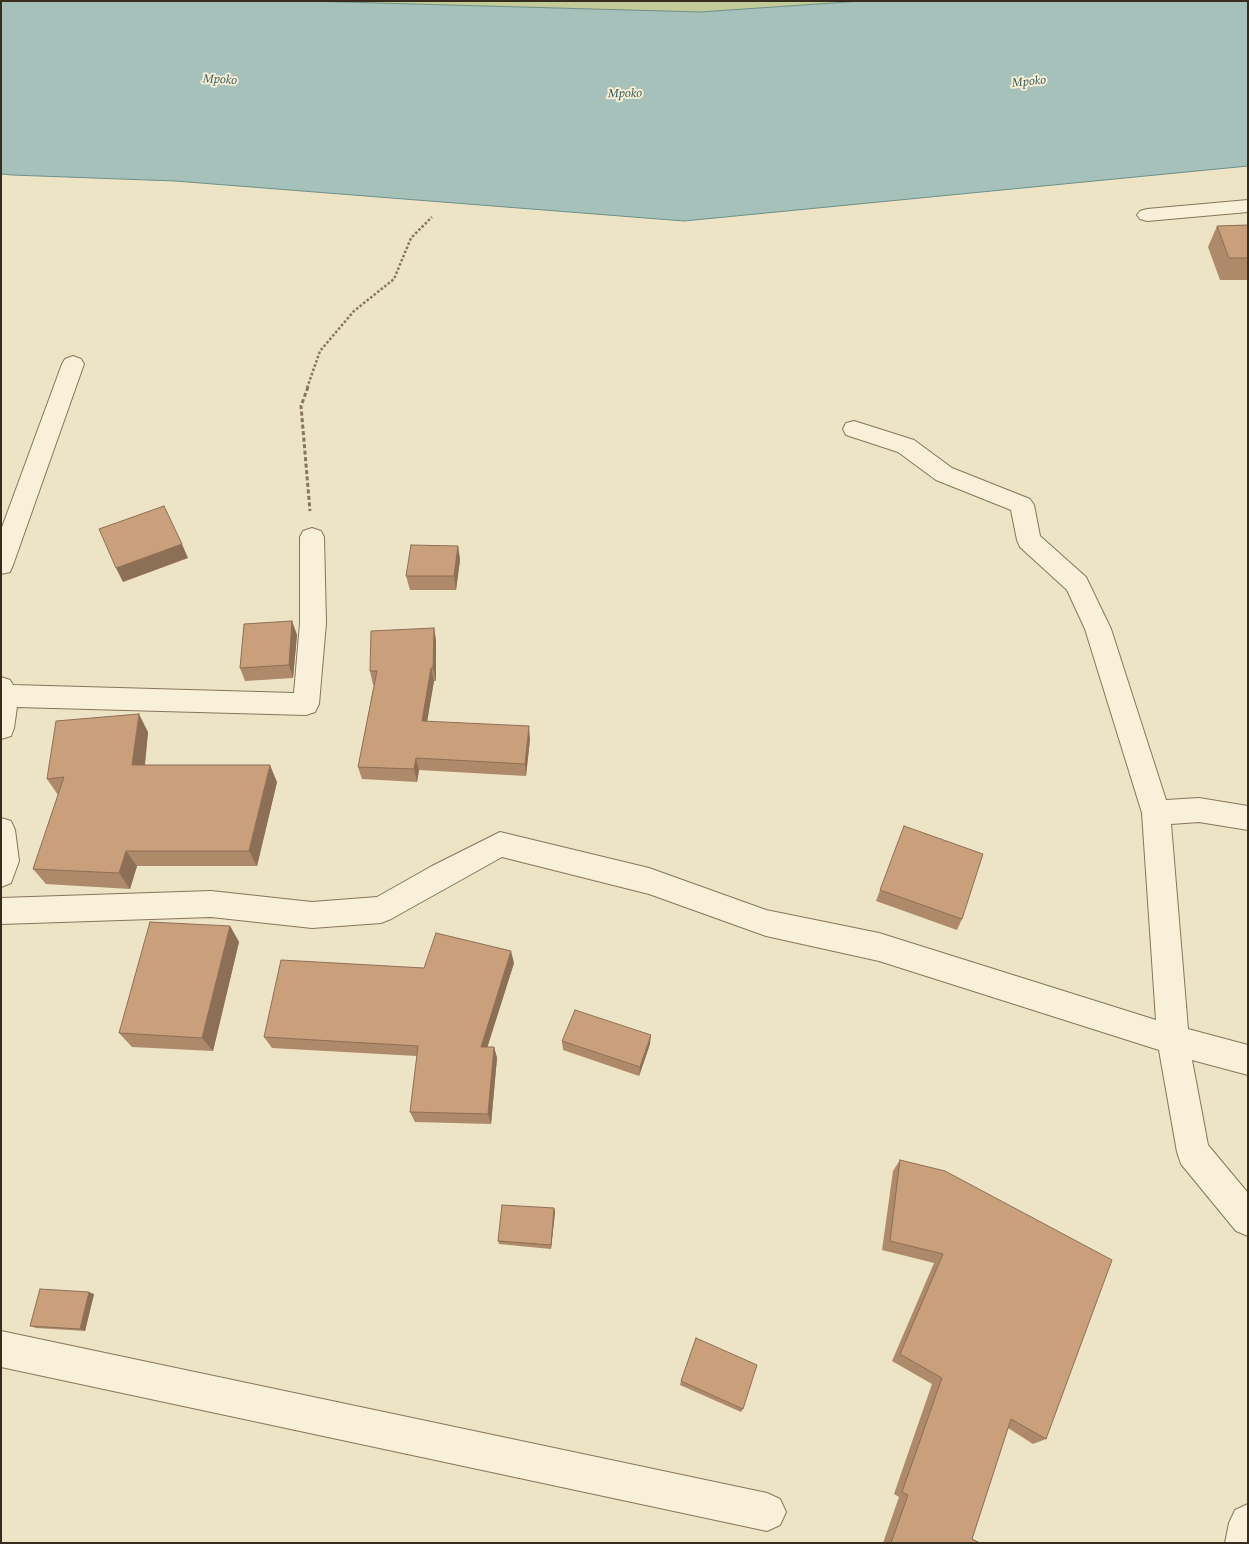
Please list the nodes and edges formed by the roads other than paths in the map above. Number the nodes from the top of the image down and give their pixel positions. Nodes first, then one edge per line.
1 (1248, 206) edge
2 (1147, 215) dead end
3 (73, 364) dead end
4 (854, 429) dead end
5 (312, 537) road end
6 (1, 565) edge
7 (3, 692) edge
8 (1, 728) edge
9 (1156, 813) junction
10 (1248, 818) edge
11 (1, 830) edge
12 (1, 874) edge
13 (1, 910) edge
14 (1173, 1040) junction
15 (1248, 1060) edge
16 (1248, 1219) edge
17 (1, 1349) edge
18 (767, 1512) dead end
19 (1248, 1523) edge
20 (1244, 1543) edge

1 - 2 street
3 - 6 street
4 - 9 street
5 - 7 street
7 - 8 street
9 - 10 street
9 - 14 street
11 - 12 street
13 - 14 street
14 - 15 street
14 - 16 street
17 - 18 street
19 - 20 street

